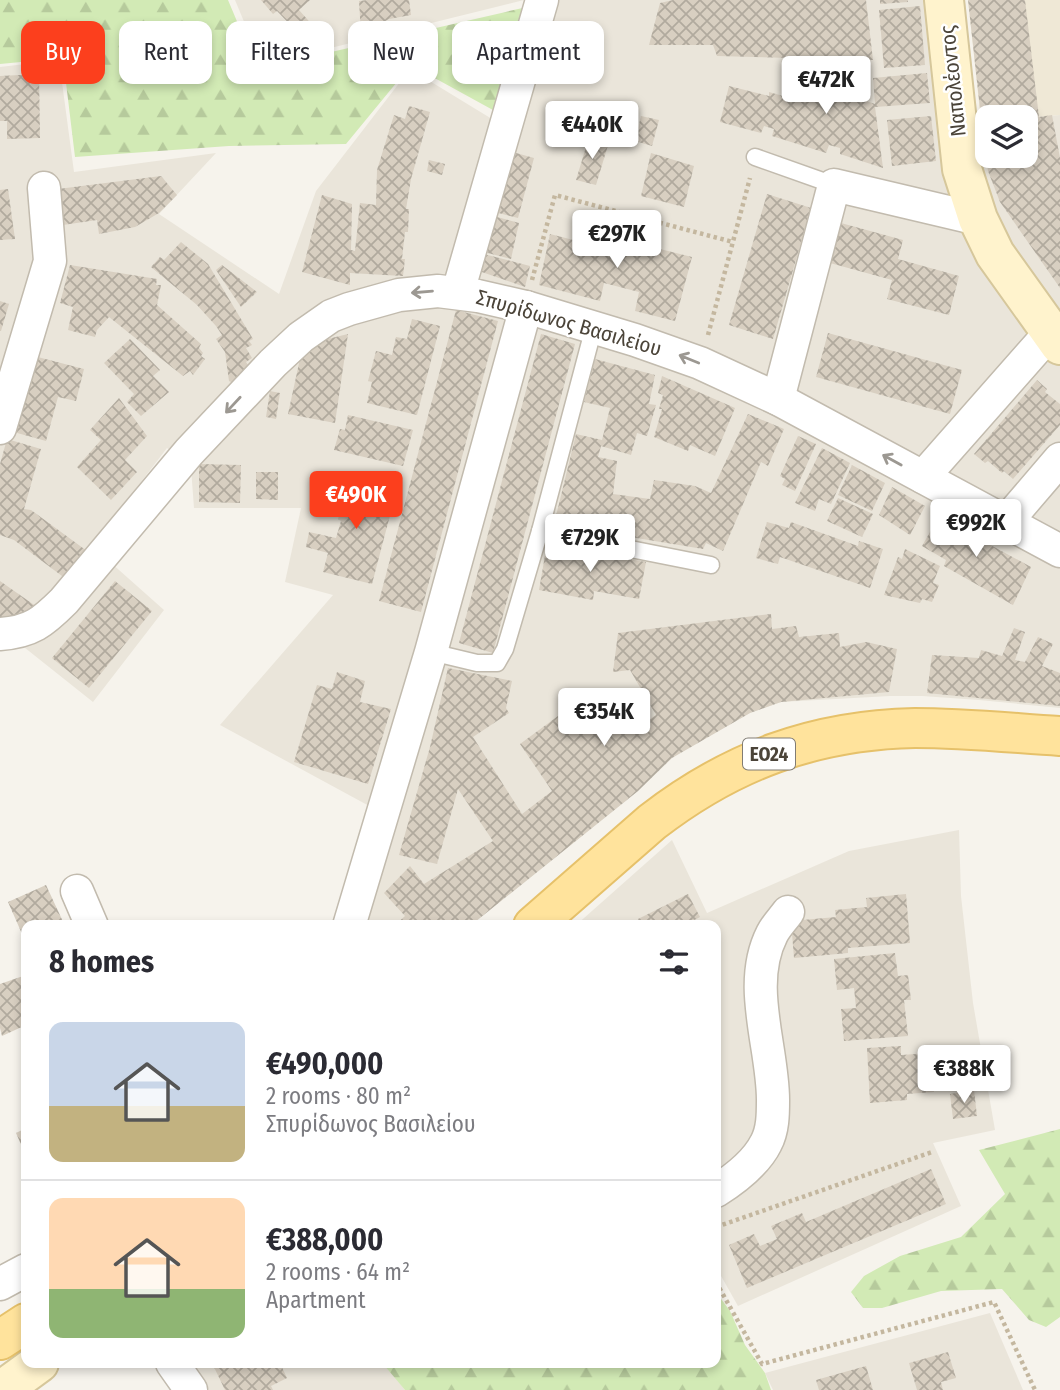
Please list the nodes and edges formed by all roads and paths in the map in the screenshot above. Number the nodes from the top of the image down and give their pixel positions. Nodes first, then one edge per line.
1 (542, 0) edge
2 (944, 0) edge
3 (755, 157) joint
4 (834, 185) junction
5 (44, 188) dead end
6 (978, 219) junction
7 (733, 242) junction
8 (458, 292) junction
9 (526, 307) junction
10 (594, 327) junction
11 (1055, 339) edge
12 (700, 363) junction
13 (778, 399) junction
14 (0, 428) edge
15 (1060, 459) edge
16 (923, 477) junction
17 (1006, 522) junction
18 (540, 531) junction
19 (1060, 551) edge
20 (710, 565) dead end
21 (0, 634) edge
22 (431, 652) junction
23 (1060, 736) edge
24 (77, 891) dead end
25 (788, 912) dead end
26 (89, 920) edge
27 (351, 920) edge
28 (540, 920) edge
29 (932, 1152) dead end
30 (721, 1187) edge
31 (721, 1225) edge
32 (21, 1273) edge
33 (0, 1284) edge
34 (721, 1291) edge
35 (21, 1326) edge
36 (0, 1340) edge
37 (32, 1368) edge
38 (176, 1368) edge
39 (2, 1390) edge
40 (191, 1390) edge
41 (1035, 1390) edge

1 - 8 street
2 - 6 street, Ναπολέοντος
3 - 4 lane
3 - 7 path
4 - 6 street
4 - 13 street
5 - 14 street
6 - 11 street, Ναπολέοντος
7 - 9 path
7 - 12 path
8 - 9 street, Σπυρίδωνος Βασιλείου
8 -> 21 street, Σπυρίδωνος Βασιλείου
9 - 10 street, Σπυρίδωνος Βασιλείου
9 - 22 street
12 -> 10 street, Σπυρίδωνος Βασιλείου
10 - 18 lane
11 - 16 street
12 - 13 street, Σπυρίδωνος Βασιλείου
16 -> 13 street, Σπυρίδωνος Βασιλείου
15 - 17 street
16 - 17 street, Σπυρίδωνος Βασιλείου
17 - 19 street, Σπυρίδωνος Βασιλείου
18 - 20 lane
18 - 22 lane
22 - 27 street
23 - 28 main road, ΕΟ24
24 - 26 street
25 - 30 street
29 - 31 path
32 - 33 street
34 - 41 path
35 - 36 main road
37 - 39 street
38 - 40 street

